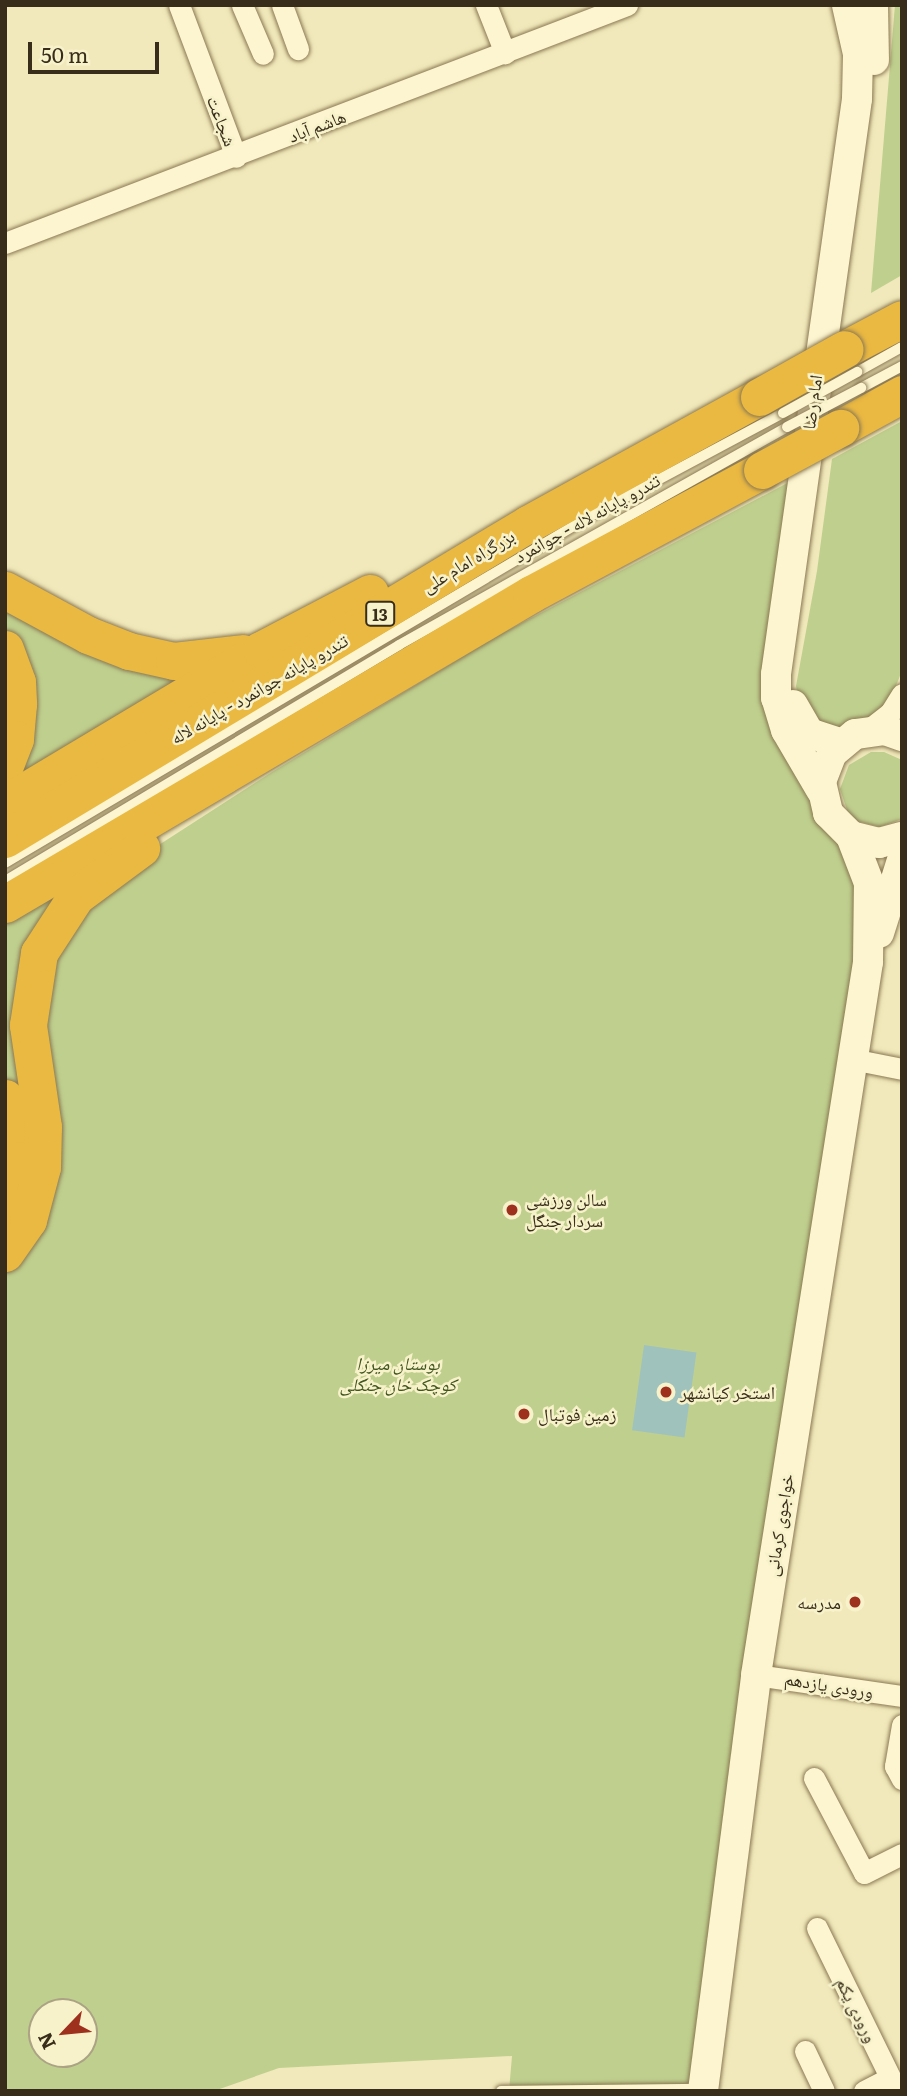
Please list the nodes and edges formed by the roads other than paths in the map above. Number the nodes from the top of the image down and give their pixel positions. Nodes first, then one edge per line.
1 (179, 5) edge
2 (242, 5) edge
3 (282, 5) edge
4 (486, 5) edge
5 (627, 5) edge
6 (847, 5) edge
7 (873, 5) edge
8 (298, 49) dead end
9 (505, 53) junction
10 (263, 54) dead end
11 (236, 158) junction
12 (5, 243) edge
13 (902, 318) edge
14 (902, 347) edge
15 (851, 360) junction
16 (902, 366) edge
17 (902, 394) edge
18 (771, 405) junction
19 (528, 524) junction
20 (5, 590) edge
21 (5, 649) edge
22 (261, 650) junction
23 (902, 694) edge
24 (304, 726) junction
25 (869, 730) junction
26 (902, 736) edge
27 (840, 743) junction
28 (5, 765) edge
29 (821, 790) junction
30 (5, 803) edge
31 (850, 836) junction
32 (902, 836) edge
33 (5, 839) edge
34 (902, 860) edge
35 (5, 863) edge
36 (5, 881) edge
37 (5, 904) edge
38 (868, 962) junction
39 (852, 1059) junction
40 (902, 1069) edge
41 (5, 1098) edge
42 (5, 1209) edge
43 (5, 1253) edge
44 (756, 1675) junction
45 (902, 1696) edge
46 (902, 1725) edge
47 (814, 1778) dead end
48 (902, 1779) edge
49 (902, 1854) edge
50 (817, 1928) dead end
51 (805, 2052) dead end
52 (894, 2085) edge
53 (703, 2090) edge
54 (501, 2091) edge
55 (824, 2091) edge
56 (864, 2091) edge

1 - 11 street, شجاعت
2 - 10 street
3 - 8 street
4 - 9 street
5 - 9 street, هاشم آباد
6 - 29 main road, امام رضا
7 - 27 main road, امام رضا
9 - 11 street, هاشم آباد
11 - 12 street, هاشم آباد
13 - 15 highway, بزرگراه امام علی / 13
14 - 15 lane
15 - 18 highway, بزرگراه امام علی / 13, bridge
16 - 36 lane, تندرو پایانه لاله - جوانمرد, bridge
17 - 24 highway, bridge
18 - 19 highway, بزرگراه امام علی / 13
18 - 35 lane, تندرو پایانه جوانمرد - پایانه لاله
19 - 22 highway
19 - 33 highway, بزرگراه امام علی / 13
20 - 22 highway
21 - 28 highway
22 - 30 highway
23 - 25 street
24 - 37 highway
24 - 43 highway
25 - 26 main road
25 - 27 main road
27 - 29 main road
29 - 31 main road, امام رضا
31 - 32 main road
31 - 38 main road, امام رضا
34 - 38 main road
38 - 39 main road, خواجوی کرمانی
39 - 40 street
39 - 44 main road, خواجوی کرمانی
41 - 42 highway
44 - 45 street, ورودی یازدهم
44 - 53 main road, خواجوی کرمانی
46 - 48 street
47 - 49 street
50 - 52 street, ورودی یکم
51 - 55 street
52 - 56 street
53 - 54 lane

